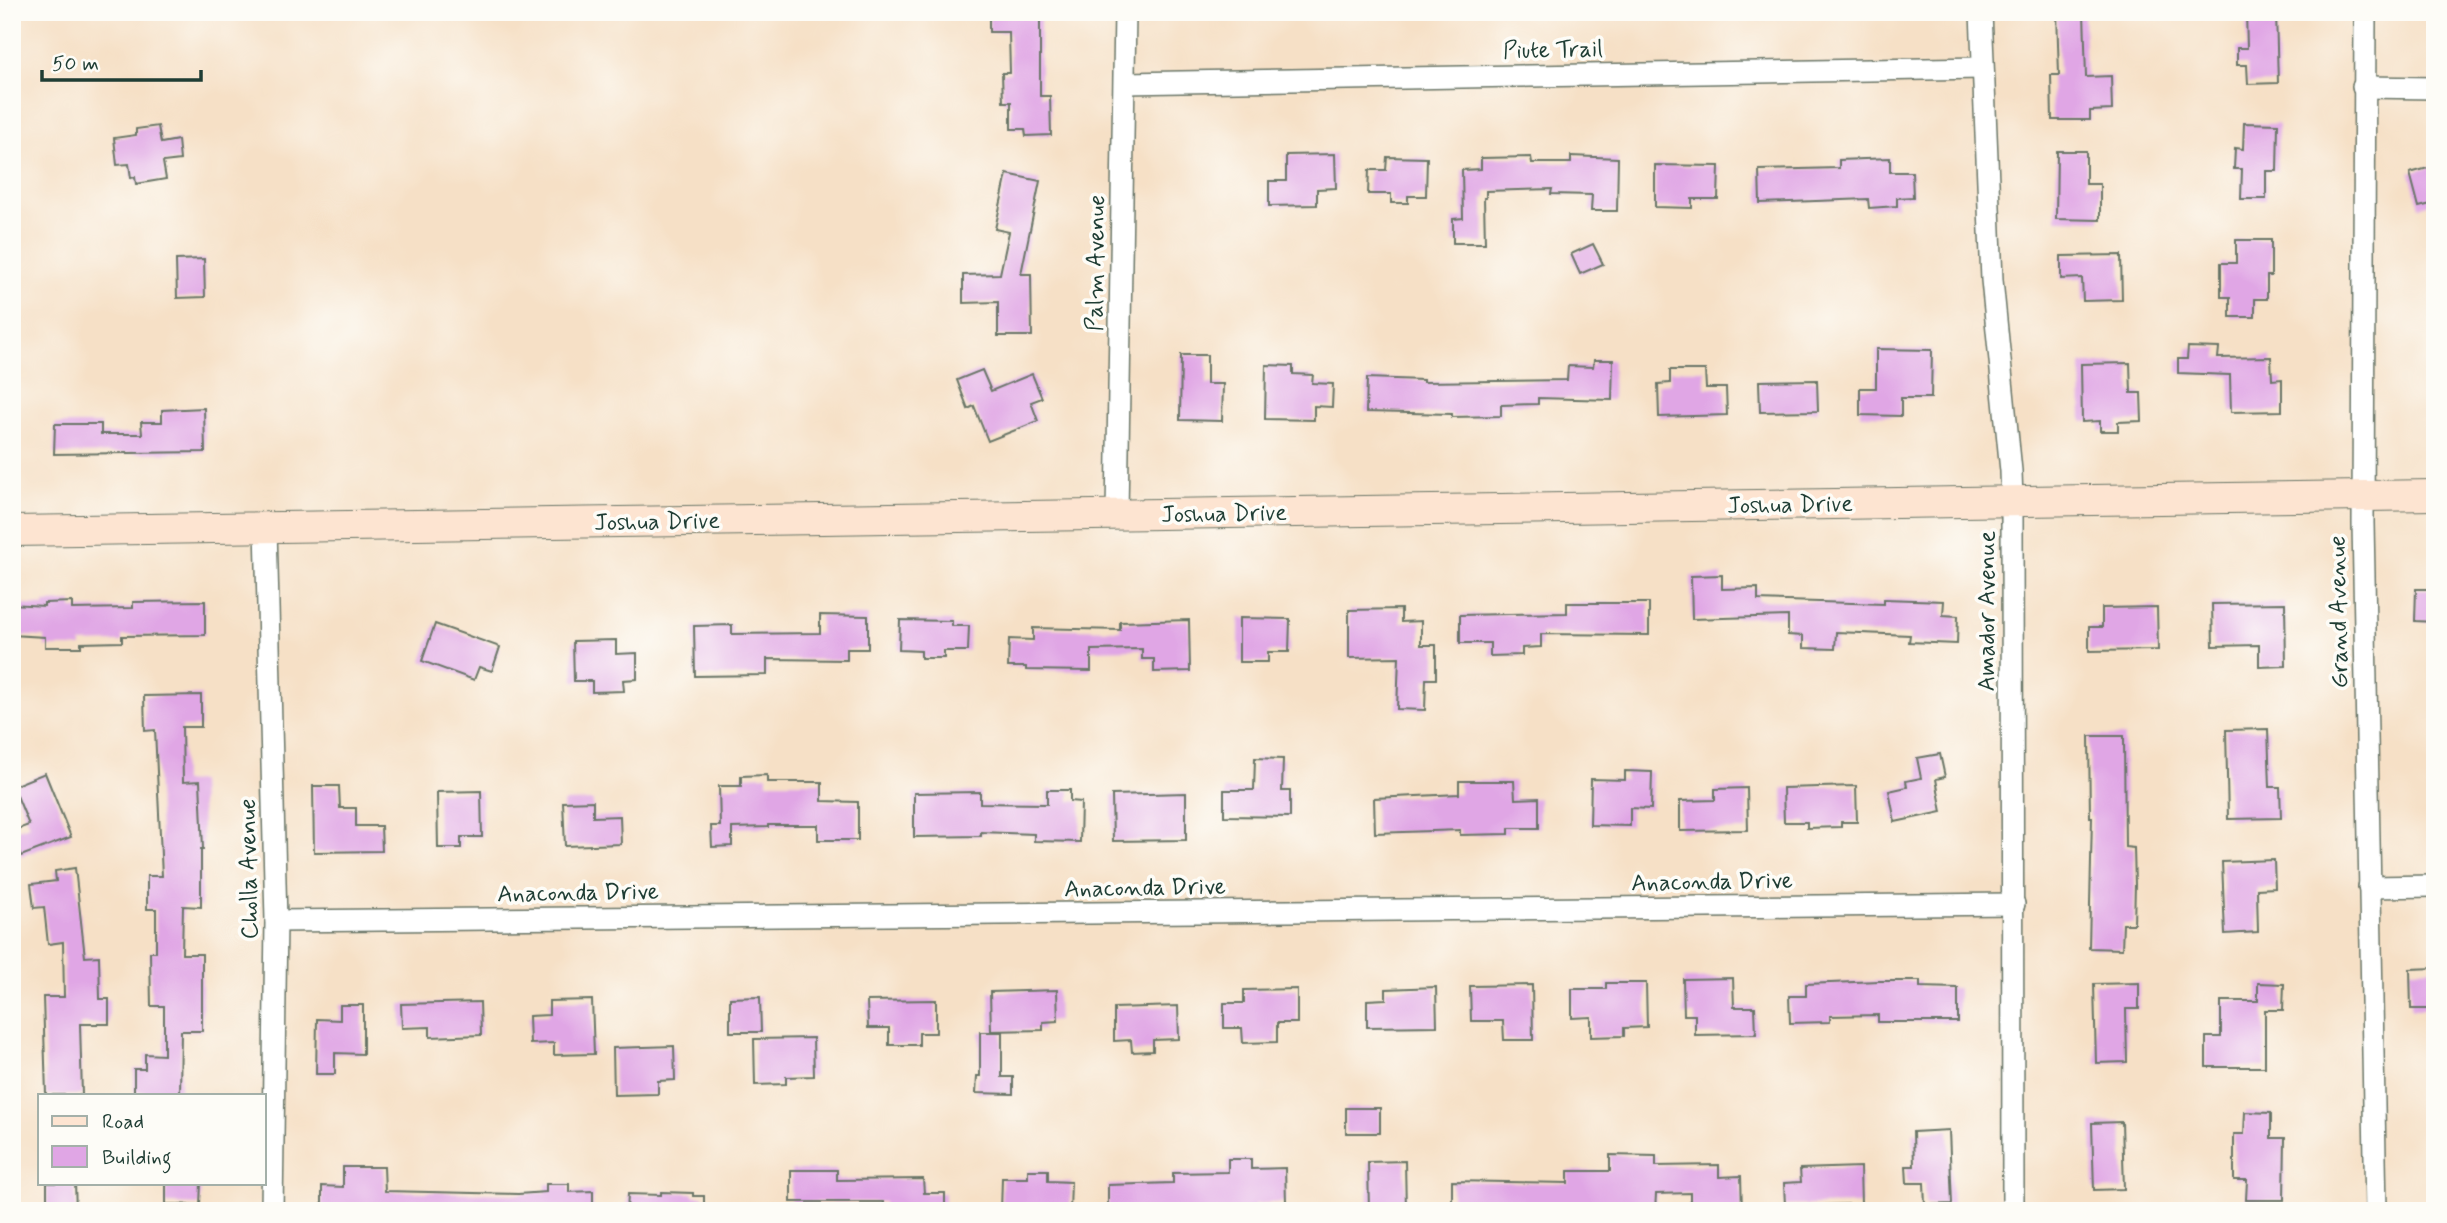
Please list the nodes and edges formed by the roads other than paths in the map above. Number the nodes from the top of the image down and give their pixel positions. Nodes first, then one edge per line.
1 (1125, 12) edge
2 (1981, 12) edge
3 (2365, 12) edge
4 (1982, 68) junction
5 (1125, 83) junction
6 (2363, 87) junction
7 (2435, 88) edge
8 (2435, 495) edge
9 (2363, 496) junction
10 (2012, 501) junction
11 (1117, 514) junction
12 (266, 527) junction
13 (12, 531) edge
14 (2435, 886) edge
15 (2370, 887) junction
16 (2014, 904) junction
17 (276, 921) junction
18 (272, 1211) edge
19 (2013, 1211) edge
20 (2376, 1211) edge

1 - 5 street, Palm Avenue
2 - 4 street, Amador Avenue
3 - 6 street, Grand Avenue
4 - 5 street, Piute Trail
4 - 10 street, Amador Avenue
5 - 11 street, Palm Avenue
6 - 7 street
6 - 9 street, Grand Avenue
8 - 9 street, Joshua Drive
9 - 10 street, Joshua Drive
9 - 15 street, Grand Avenue
10 - 11 street, Joshua Drive
10 - 16 street, Amador Avenue
11 - 12 street, Joshua Drive
12 - 13 street, Joshua Drive
12 - 17 street, Cholla Avenue
14 - 15 street
15 - 20 street, Grand Avenue
16 - 17 street, Anaconda Drive
16 - 19 street, Amador Avenue
17 - 18 street, Cholla Avenue

